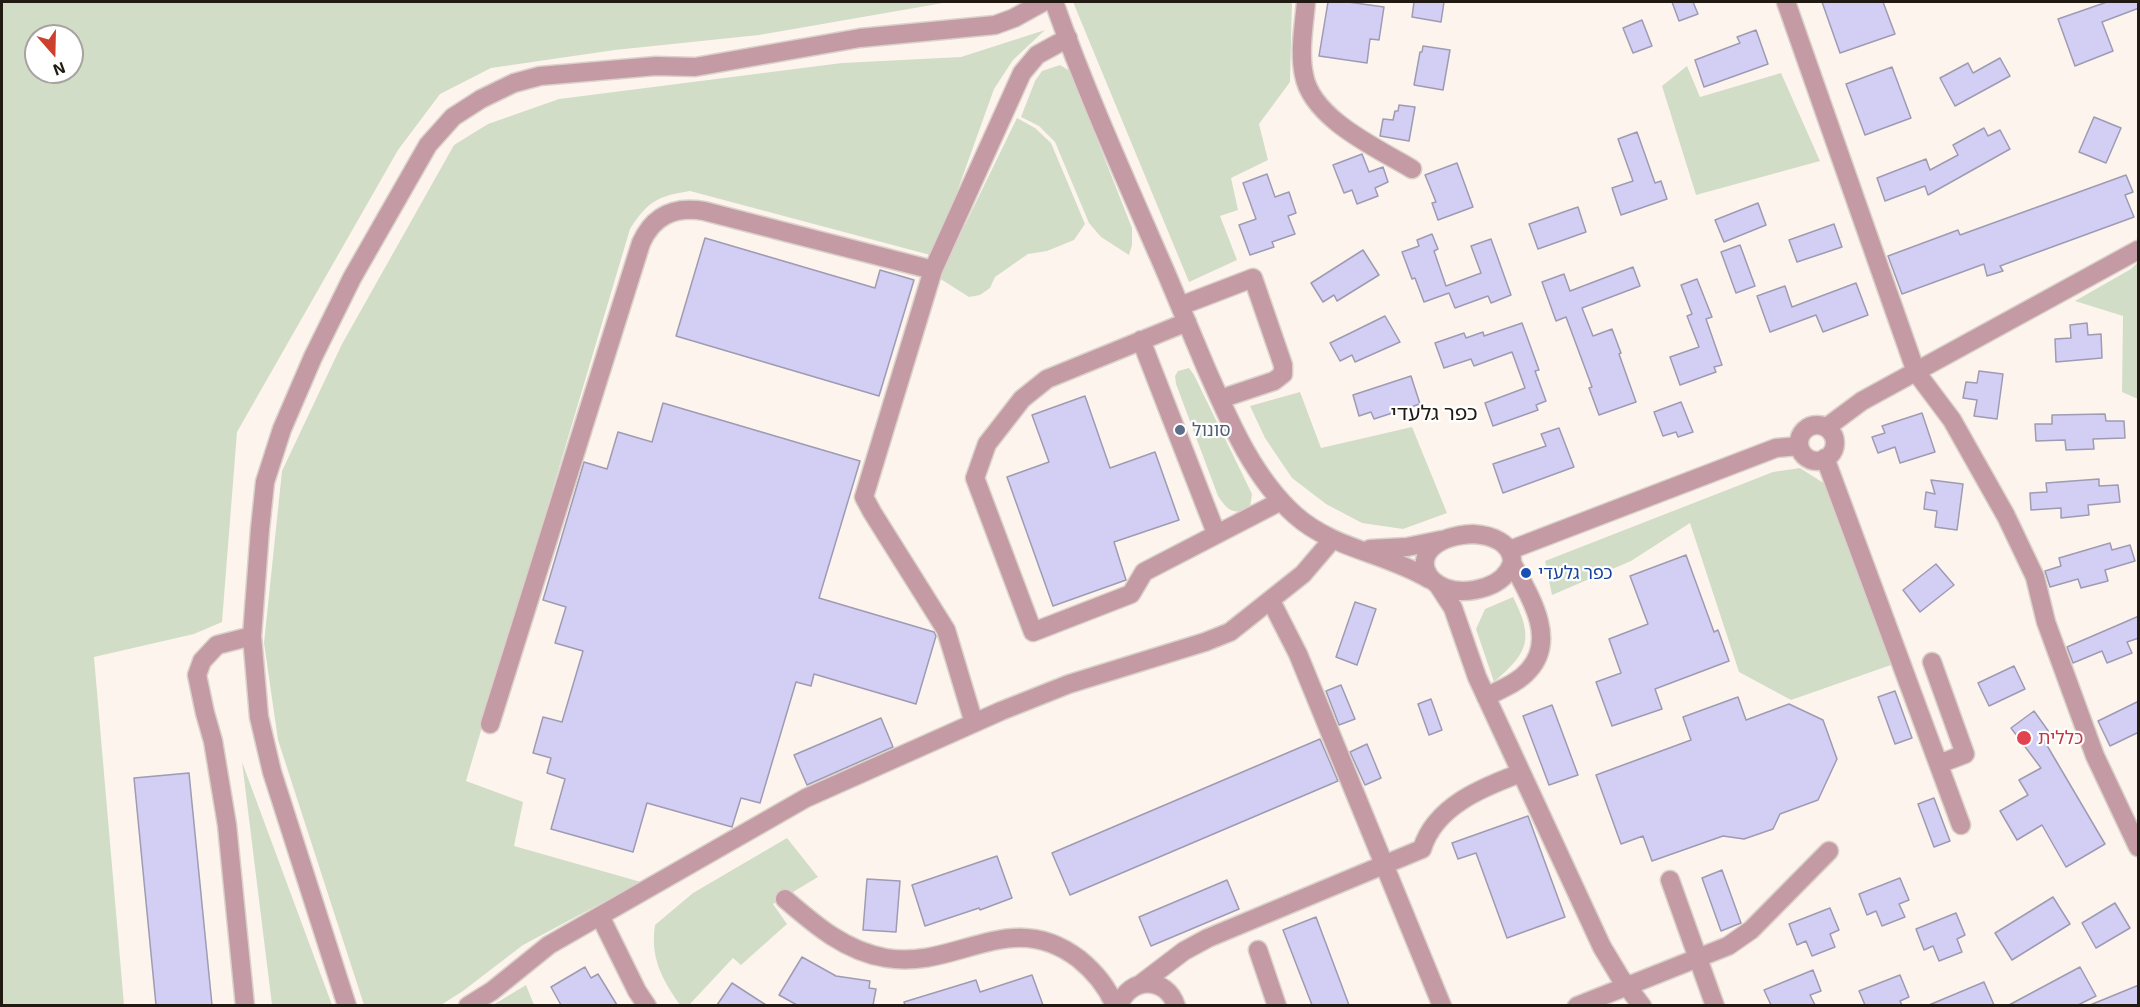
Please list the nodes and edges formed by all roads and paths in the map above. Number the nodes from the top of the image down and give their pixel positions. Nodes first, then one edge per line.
1 (1043, 2) edge
2 (1054, 2) edge
3 (1306, 2) edge
4 (1786, 2) edge
5 (1068, 38) junction
6 (1412, 169) dead end
7 (2139, 249) edge
8 (933, 270) junction
9 (1183, 314) junction
10 (1141, 340) junction
11 (1916, 372) junction
12 (1220, 399) junction
13 (1827, 427) junction
14 (1799, 446) junction
15 (1825, 458) junction
16 (1281, 501) junction
17 (1216, 533) junction
18 (1452, 537) junction
19 (1332, 540) junction
20 (1360, 549) junction
21 (1511, 556) junction
22 (1434, 582) junction
23 (1484, 587) junction
24 (1271, 600) junction
25 (1462, 634) junction
26 (252, 636) junction
27 (1932, 662) dead end
28 (1486, 697) junction
29 (974, 723) junction
30 (490, 724) dead end
31 (1939, 764) junction
32 (1521, 773) junction
33 (1961, 825) dead end
34 (2139, 847) edge
35 (1829, 851) dead end
36 (1385, 864) junction
37 (1670, 880) dead end
38 (785, 898) dead end
39 (600, 916) junction
40 (1191, 946) junction
41 (1258, 950) dead end
42 (1698, 958) junction
43 (1095, 974) junction
44 (1140, 983) junction
45 (1626, 986) junction
46 (1176, 1004) edge
47 (245, 1005) edge
48 (347, 1005) edge
49 (468, 1005) edge
50 (647, 1005) edge
51 (1117, 1005) edge
52 (1277, 1005) edge
53 (1443, 1005) edge
54 (1577, 1005) edge
55 (1642, 1005) edge
56 (1715, 1005) edge

1 - 26 street
2 - 5 street
3 - 6 street
4 - 11 street
5 - 8 street
5 - 9 street
7 - 11 street
8 - 29 street
8 - 30 street
9 - 10 street
9 - 12 street
9 - 12 street
10 - 17 street
10 - 17 street
11 - 13 street
11 - 34 street
12 - 16 street
13 - 14 street
13 - 15 street
14 - 15 street
14 - 21 street
15 - 31 street
16 - 17 street
16 - 19 street
18 - 20 street
18 - 21 street
18 - 22 street
19 - 20 street
19 - 24 street
20 - 22 street
21 - 23 street
21 - 28 street
22 - 23 street
22 - 25 street
23 - 25 street
24 - 29 street
24 - 36 street
25 - 28 street
26 - 47 street
26 - 48 street
27 - 31 street
28 - 32 street
29 - 39 street
31 - 33 street
32 - 36 street
32 - 45 street
35 - 42 street
36 - 40 street
36 - 53 street
37 - 42 street
38 - 43 street
39 - 49 street
39 - 50 street
40 - 44 street
40 - 46 street
41 - 52 street
42 - 45 street
42 - 56 street
43 - 44 street
43 - 51 street
44 - 46 street
44 - 51 street
45 - 54 street
45 - 55 street

